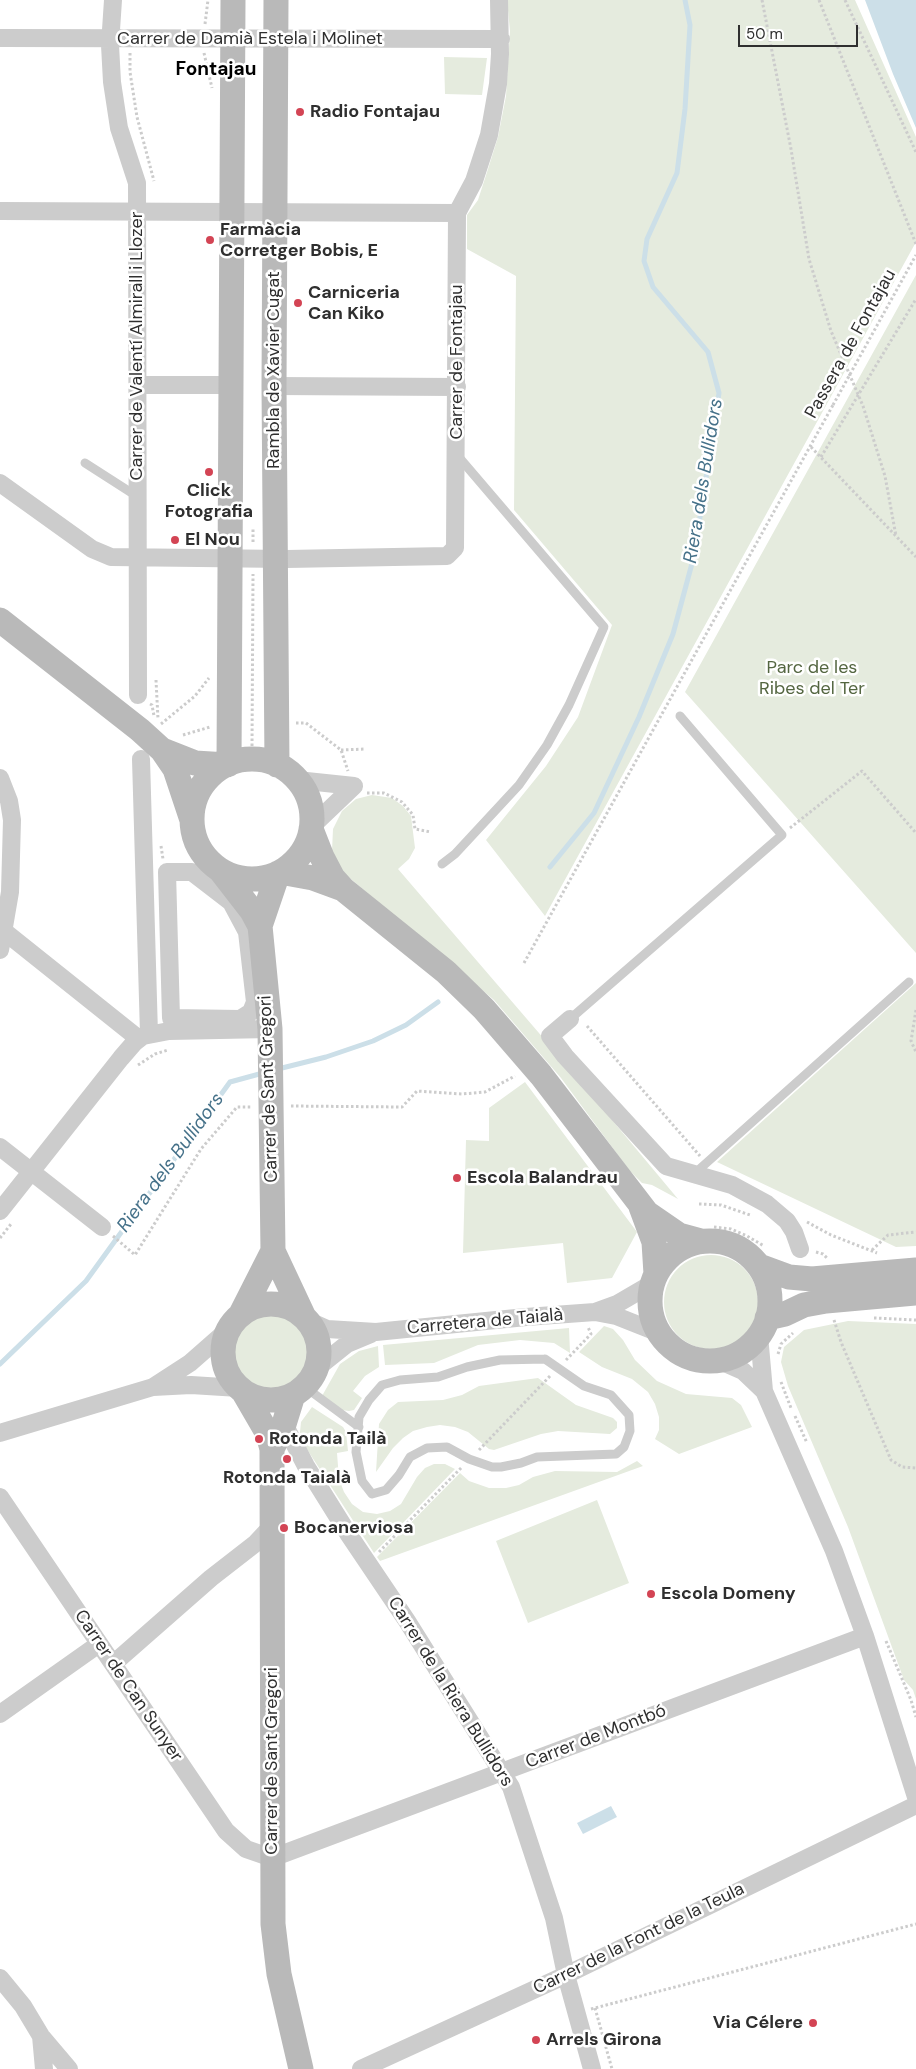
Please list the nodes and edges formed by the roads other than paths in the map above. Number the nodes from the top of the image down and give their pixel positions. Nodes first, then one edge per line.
1 (113, 0) edge
2 (233, 0) edge
3 (276, 0) edge
4 (499, 0) edge
5 (0, 38) edge
6 (110, 38) junction
7 (501, 39) junction
8 (233, 40) junction
9 (276, 40) junction
10 (0, 211) edge
11 (137, 212) junction
12 (232, 213) junction
13 (275, 213) junction
14 (458, 213) junction
15 (138, 385) junction
16 (231, 385) junction
17 (274, 386) junction
18 (449, 387) junction
19 (457, 455) junction
20 (85, 463) dead end
21 (0, 483) edge
22 (138, 497) junction
23 (138, 558) junction
24 (230, 558) junction
25 (275, 559) junction
26 (0, 620) edge
27 (138, 695) dead end
28 (680, 716) dead end
29 (151, 754) junction
30 (228, 764) junction
31 (276, 765) junction
32 (0, 778) edge
33 (297, 780) junction
34 (193, 822) junction
35 (311, 828) junction
36 (442, 864) dead end
37 (221, 871) junction
38 (279, 873) junction
39 (343, 889) junction
40 (260, 926) junction
41 (2, 930) edge
42 (0, 950) edge
43 (910, 982) dead end
44 (255, 1002) joint
45 (570, 1018) joint
46 (144, 1037) junction
47 (270, 1037) junction
48 (0, 1146) edge
49 (700, 1168) junction
50 (31, 1172) junction
51 (640, 1204) junction
52 (0, 1211) edge
53 (103, 1229) road end
54 (705, 1234) junction
55 (800, 1249) dead end
56 (273, 1251) junction
57 (763, 1258) junction
58 (916, 1270) edge
59 (654, 1278) junction
60 (916, 1293) edge
61 (589, 1312) junction
62 (306, 1318) junction
63 (236, 1320) junction
64 (763, 1327) junction
65 (376, 1332) junction
66 (659, 1333) junction
67 (718, 1360) junction
68 (305, 1383) junction
69 (153, 1387) junction
70 (241, 1390) junction
71 (764, 1392) junction
72 (284, 1424) junction
73 (358, 1427) junction
74 (0, 1434) edge
75 (272, 1449) junction
76 (0, 1497) edge
77 (271, 1527) junction
78 (865, 1636) junction
79 (100, 1644) junction
80 (113, 1664) junction
81 (0, 1714) edge
82 (502, 1773) junction
83 (916, 1797) edge
84 (916, 1805) edge
85 (272, 1858) junction
86 (566, 1975) junction
87 (0, 1978) edge
88 (41, 2036) junction
89 (44, 2069) edge
90 (69, 2069) edge
91 (301, 2069) edge
92 (361, 2069) edge
93 (592, 2069) edge

1 - 6 street, Carrer de Valentí Almirall i Llozer
2 - 8 main road
3 - 9 main road, Rambla de Xavier Cugat
4 - 7 street, Carrer de Fontajau
5 - 6 street, Carrer de Damià Estela i Molinet
6 - 8 street, Carrer de Damià Estela i Molinet
6 - 11 street, Carrer de Valentí Almirall i Llozer
7 - 9 street, Carrer de Damià Estela i Molinet
7 - 14 street, Carrer de Fontajau
8 - 9 street, Carrer de Damià Estela i Molinet
8 - 12 main road
9 - 13 main road, Rambla de Xavier Cugat
10 - 11 street
11 - 12 street
11 - 15 street, Carrer de Valentí Almirall i Llozer
12 - 13 street
12 - 16 main road
13 - 14 street
13 - 17 main road, Rambla de Xavier Cugat
14 - 18 street, Carrer de Fontajau
15 - 16 street
15 - 22 street, Carrer de Valentí Almirall i Llozer
16 - 24 main road
17 - 18 street
17 - 25 main road, Rambla de Xavier Cugat
18 - 19 street, Carrer de Fontajau
19 - 25 street, Carrer de Fontajau
19 - 36 lane
20 - 22 lane
21 - 23 street
22 - 23 street, Carrer de Valentí Almirall i Llozer
23 - 24 street
23 - 27 street, Carrer de Valentí Almirall i Llozer
24 - 25 street
24 - 30 main road
25 - 31 main road, Rambla de Xavier Cugat
26 - 29 main road
28 - 45 lane
29 - 30 main road
29 - 34 main road
29 - 46 street
30 - 31 main road
30 - 34 main road
31 - 33 main road
32 - 41 street
33 - 35 main road
33 - 35 street
34 - 37 main road
35 - 38 main road
35 - 39 main road
37 - 38 main road
37 - 40 main road, Carrer de Sant Gregori
38 - 39 main road
38 - 40 main road, Carrer de Sant Gregori
39 - 51 main road
40 - 47 main road, Carrer de Sant Gregori
41 - 42 street
41 - 46 street
43 - 49 lane
44 - 44 street
45 - 49 street
46 - 47 street
46 - 50 street
47 - 56 main road, Carrer de Sant Gregori
48 - 50 street
49 - 55 street
50 - 52 street
50 - 53 street
51 - 54 main road
51 - 59 main road
54 - 57 main road
54 - 59 main road
56 - 62 main road, Carrer de Sant Gregori
56 - 63 main road, Carrer de Sant Gregori
57 - 58 main road
57 - 64 main road
59 - 61 street, Carretera de Taialà
59 - 66 main road
60 - 64 main road
61 - 65 street, Carretera de Taialà
61 - 66 street, Carretera de Taialà
62 - 63 main road
62 - 65 street, Carretera de Taialà
62 - 68 main road
63 - 69 street
63 - 70 main road
64 - 67 main road
64 - 71 street
65 - 68 street, Carretera de Taialà
66 - 67 main road
67 - 71 street
68 - 70 main road
68 - 72 main road, Carrer de Sant Gregori
68 - 73 lane
69 - 70 street
69 - 74 street
70 - 75 main road, Carrer de Sant Gregori
71 - 78 street
72 - 75 main road, Carrer de Sant Gregori
72 - 82 street, Carrer de la Riera Bullidors
73 - 73 lane
75 - 77 main road, Carrer de Sant Gregori
76 - 79 street, Carrer de Can Sunyer
77 - 80 street
77 - 85 main road, Carrer de Sant Gregori
78 - 82 street, Carrer de Montbó
78 - 83 street
79 - 80 street, Carrer de Can Sunyer
79 - 81 street
80 - 85 street, Carrer de Can Sunyer
82 - 85 street, Carrer de Montbó
82 - 86 street, Carrer de la Riera Bullidors
84 - 86 street, Carrer de la Font de la Teula
85 - 91 main road, Carrer de Sant Gregori
86 - 92 street, Carrer de la Font de la Teula
86 - 93 street, Carrer de la Riera Bullidors
87 - 88 street
88 - 89 street
88 - 90 street

